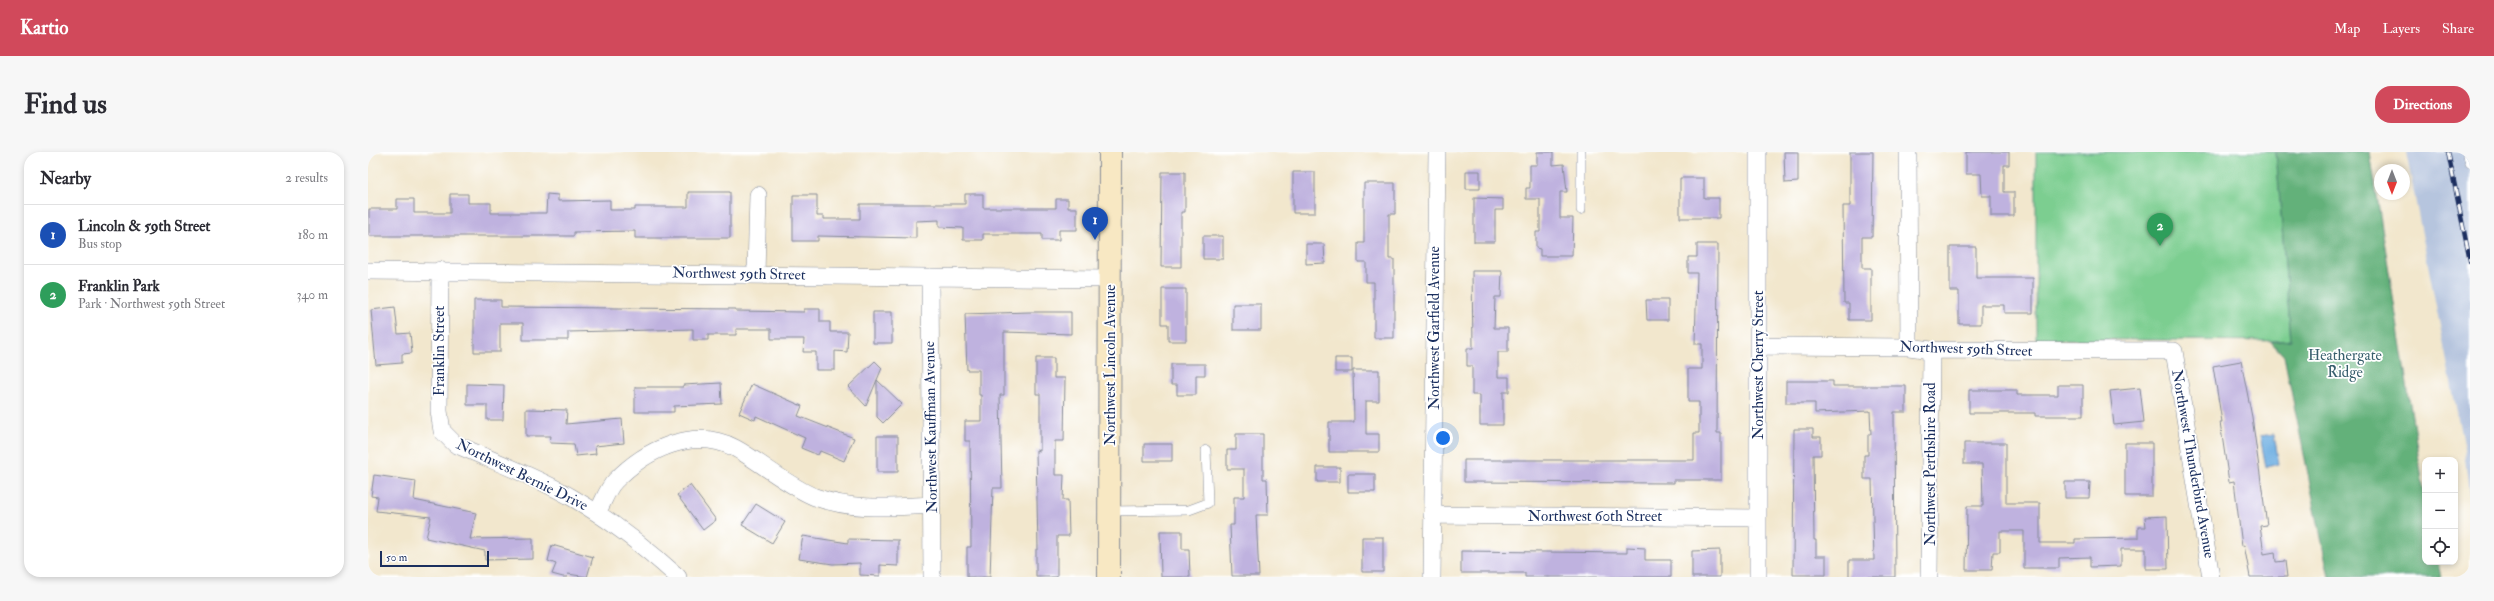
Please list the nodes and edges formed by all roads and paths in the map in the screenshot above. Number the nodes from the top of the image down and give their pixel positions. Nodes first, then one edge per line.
1 (1110, 152) edge
2 (1436, 152) edge
3 (1581, 152) edge
4 (1758, 152) edge
5 (1908, 152) edge
6 (2467, 152) edge
7 (2470, 163) edge
8 (758, 195) dead end
9 (1581, 210) dead end
10 (440, 270) junction
11 (368, 271) edge
12 (756, 274) junction
13 (930, 277) junction
14 (1110, 279) junction
15 (1758, 346) junction
16 (1909, 347) junction
17 (1931, 350) junction
18 (2174, 352) joint
19 (442, 431) joint
20 (1206, 450) dead end
21 (932, 505) junction
22 (1109, 511) junction
23 (597, 513) junction
24 (1432, 515) junction
25 (1758, 518) junction
26 (678, 577) edge
27 (932, 577) edge
28 (1109, 577) edge
29 (1432, 577) edge
30 (1758, 577) edge
31 (1929, 577) edge
32 (2212, 577) edge

1 - 14 street, Northwest Lincoln Avenue
2 - 24 street, Northwest Garfield Avenue
3 - 9 lane
4 - 15 street, Northwest Cherry Street
5 - 16 street
6 - 7 lane
8 - 12 street
10 - 11 street, Northwest 59th Street
10 - 12 street, Northwest 59th Street
10 - 19 street, Franklin Street
12 - 13 street, Northwest 59th Street
13 - 14 street, Northwest 59th Street
13 - 21 street, Northwest Kauffman Avenue
14 - 22 street, Northwest Lincoln Avenue
15 - 16 street, Northwest 59th Street
15 - 25 street, Northwest Cherry Street
16 - 17 street, Northwest 59th Street
17 - 18 street, Northwest 59th Street
17 - 31 street, Northwest Perthshire Road
18 - 32 street, Northwest Thunderbird Avenue
19 - 23 street, Northwest Bernie Drive
20 - 22 lane
21 - 23 street
21 - 27 street, Northwest Kauffman Avenue
22 - 28 street, Northwest Lincoln Avenue
23 - 26 street, Northwest Bernie Drive
24 - 25 street, Northwest 60th Street
24 - 29 street, Northwest Garfield Avenue
25 - 30 street, Northwest Cherry Street

